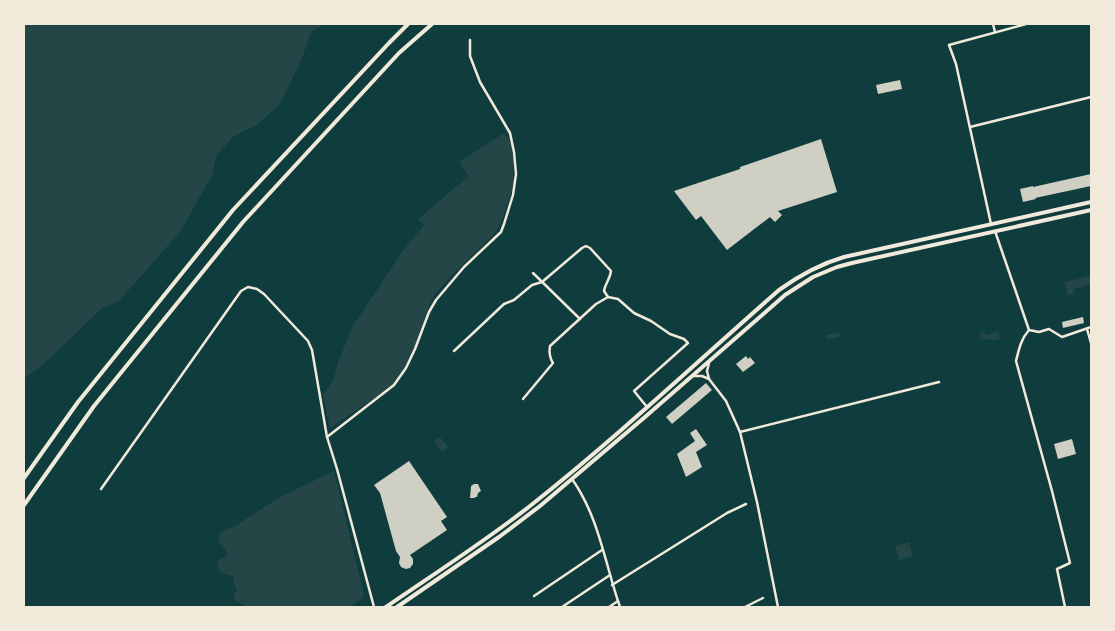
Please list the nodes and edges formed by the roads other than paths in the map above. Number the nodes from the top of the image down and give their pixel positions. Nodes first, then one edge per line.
1 (408, 24) edge
2 (432, 24) edge
3 (994, 24) edge
4 (1026, 24) edge
5 (995, 32) junction
6 (470, 40) dead end
7 (1091, 97) edge
8 (970, 127) junction
9 (1091, 202) edge
10 (1091, 210) edge
11 (991, 225) junction
12 (995, 230) junction
13 (533, 272) dead end
14 (542, 282) junction
15 (608, 296) junction
16 (580, 319) junction
17 (1091, 327) edge
18 (1088, 329) junction
19 (1029, 330) junction
20 (1091, 343) edge
21 (454, 351) dead end
22 (709, 361) junction
23 (692, 376) junction
24 (710, 379) junction
25 (939, 382) dead end
26 (522, 399) dead end
27 (647, 406) junction
28 (740, 432) junction
29 (327, 437) junction
30 (24, 478) edge
31 (572, 479) junction
32 (101, 489) dead end
33 (24, 504) edge
34 (746, 504) dead end
35 (602, 550) junction
36 (610, 575) junction
37 (612, 585) junction
38 (534, 596) dead end
39 (763, 598) dead end
40 (618, 601) junction
41 (374, 607) edge
42 (386, 607) edge
43 (397, 607) edge
44 (562, 607) edge
45 (609, 607) edge
46 (620, 607) edge
47 (745, 607) edge
48 (778, 607) edge
49 (1065, 607) edge

1 - 30 main road
2 - 33 main road
3 - 5 street
4 - 5 street
5 - 8 street
6 - 29 street
7 - 8 street
8 - 11 street
9 - 11 main road
10 - 12 main road
11 - 27 main road
12 - 19 street
12 - 22 main road
13 - 14 street
14 - 15 street
14 - 16 street
14 - 21 street
15 - 16 street
15 - 27 street
16 - 26 street
17 - 18 street
18 - 19 street
18 - 20 street
19 - 49 street
22 - 23 main road
22 - 24 street
23 - 24 street
23 - 31 main road
24 - 28 street
25 - 28 street
27 - 42 main road
28 - 48 street
29 - 32 street
29 - 41 street
31 - 35 street
31 - 43 main road
34 - 37 street
35 - 36 street
35 - 38 street
36 - 37 street
36 - 44 street
37 - 40 street
39 - 47 street
40 - 45 street
40 - 46 street

